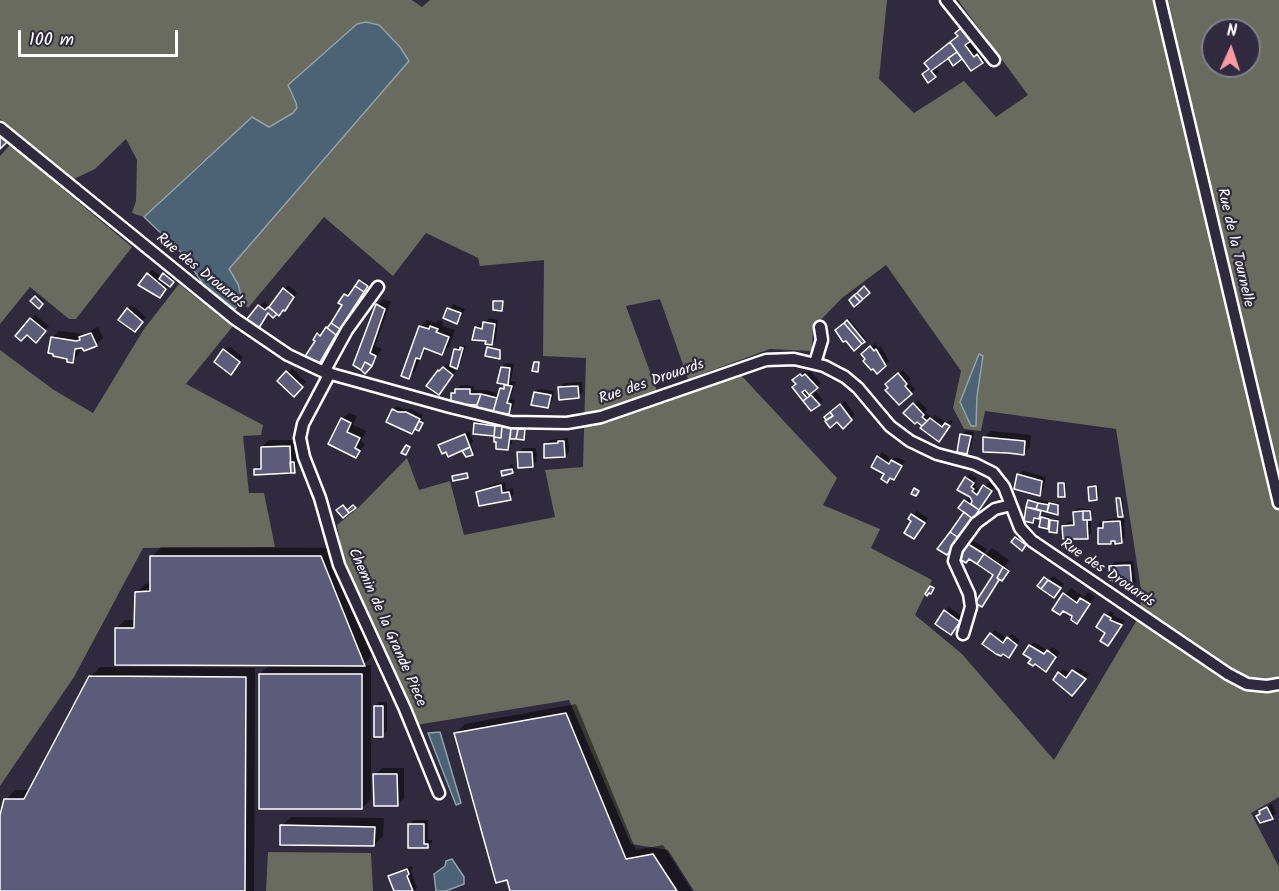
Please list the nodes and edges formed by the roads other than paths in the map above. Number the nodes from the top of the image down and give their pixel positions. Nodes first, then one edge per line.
1 (946, 0) edge
2 (1160, 0) edge
3 (994, 60) dead end
4 (0, 128) edge
5 (378, 287) dead end
6 (820, 327) dead end
7 (815, 363) junction
8 (327, 373) junction
9 (1279, 503) edge
10 (1011, 506) junction
11 (963, 634) dead end
12 (1279, 684) edge
13 (439, 793) dead end

1 - 3 street
2 - 9 street, Rue de la Tournelle
4 - 8 street, Rue des Drouards
5 - 8 street, Chemin de la Grande Piece
6 - 7 street
7 - 8 street, Rue des Drouards
7 - 10 street, Rue des Drouards
8 - 13 street, Chemin de la Grande Piece
10 - 11 street
10 - 12 street, Rue des Drouards

